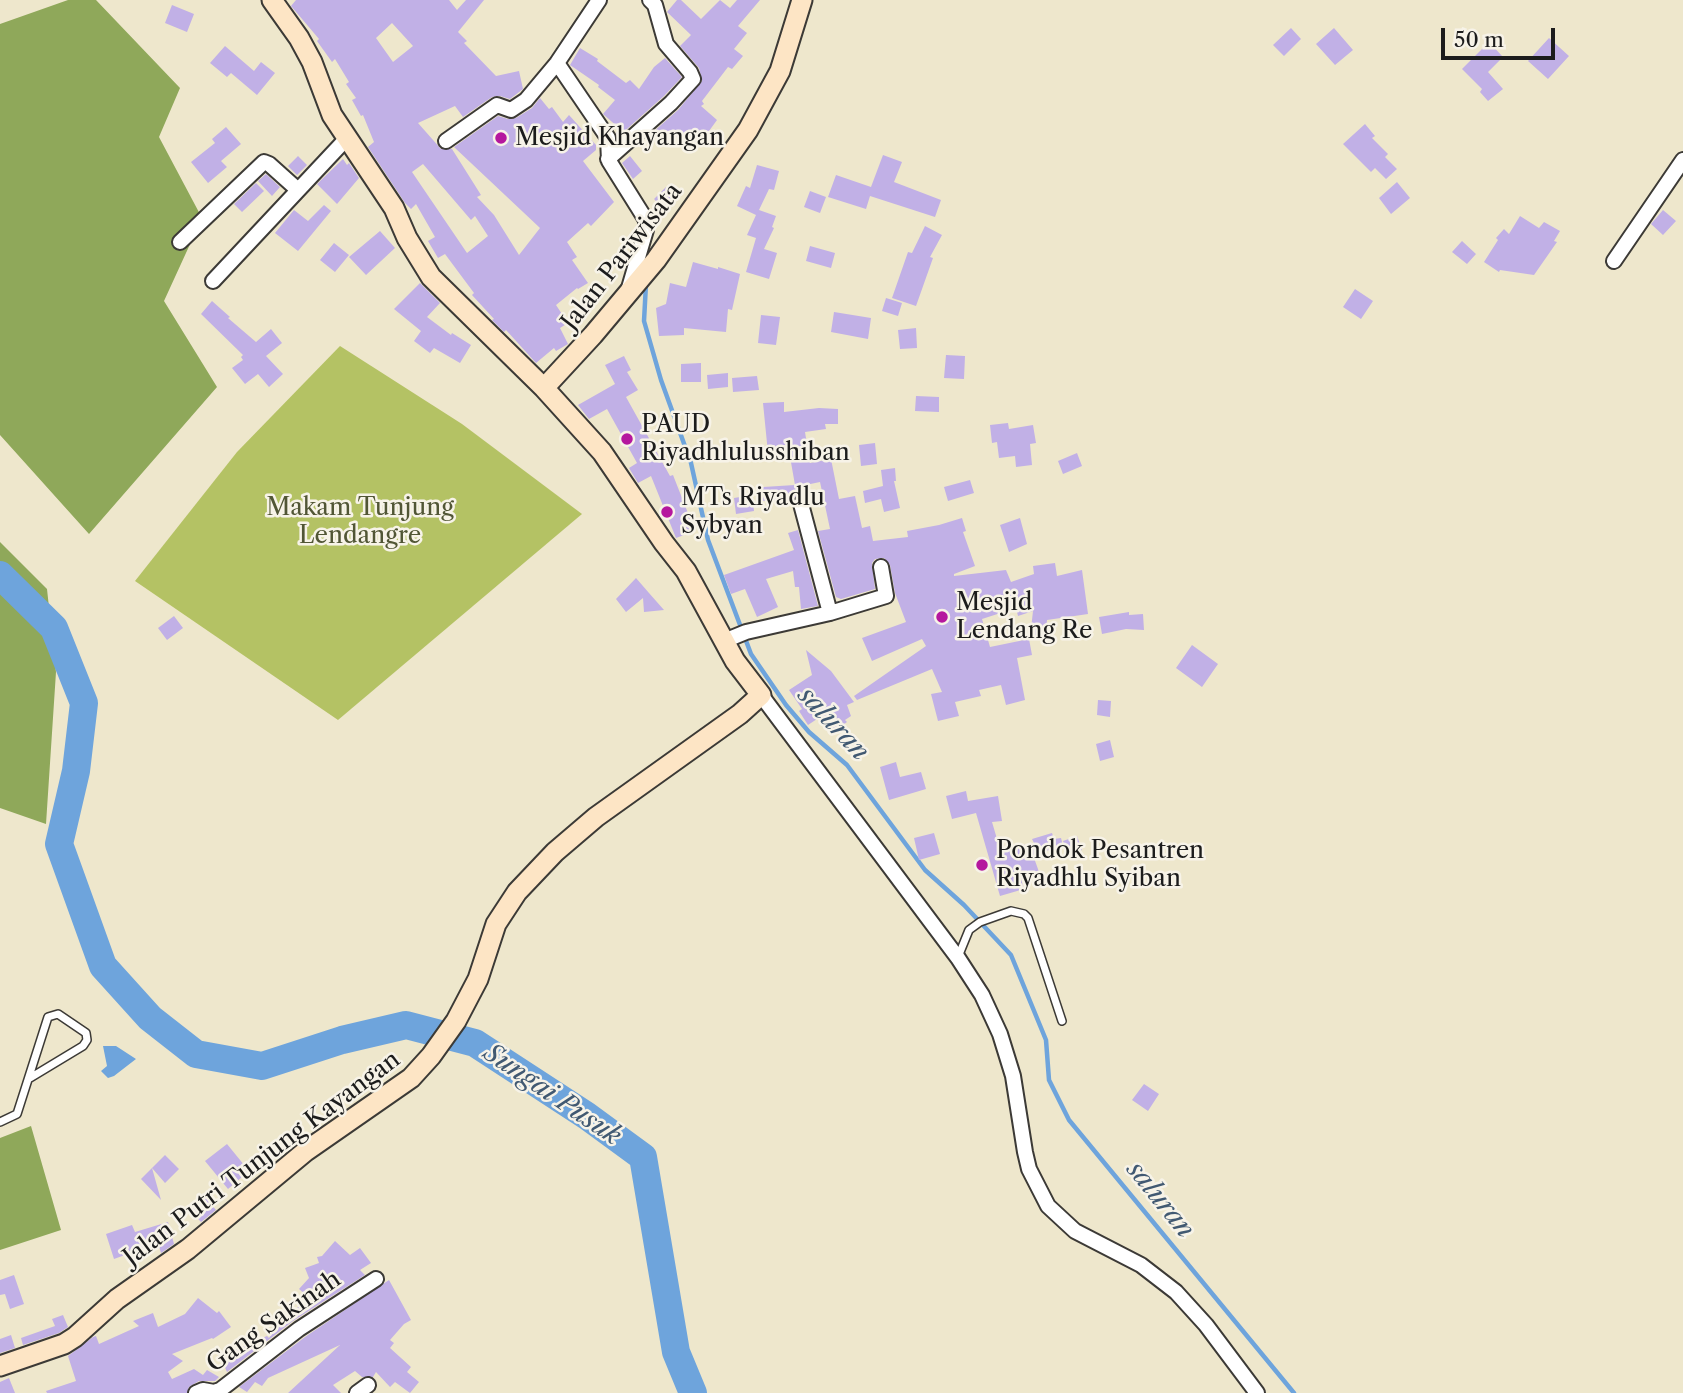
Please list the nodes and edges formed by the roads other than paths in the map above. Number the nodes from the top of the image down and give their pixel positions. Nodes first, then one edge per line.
1 (272, 0) edge
2 (599, 0) edge
3 (650, 0) edge
4 (802, 0) edge
5 (557, 63) junction
6 (348, 137) junction
7 (446, 141) dead end
8 (608, 159) junction
9 (1683, 160) edge
10 (298, 190) junction
11 (180, 242) dead end
12 (1614, 261) dead end
13 (213, 281) dead end
14 (627, 296) junction
15 (544, 388) junction
16 (801, 504) dead end
17 (881, 567) dead end
18 (830, 613) junction
19 (727, 640) junction
20 (761, 695) junction
21 (958, 958) junction
22 (1062, 1021) dead end
23 (30, 1078) junction
24 (0, 1122) edge
25 (376, 1279) dead end
26 (0, 1366) edge
27 (196, 1393) edge
28 (1256, 1393) edge

1 - 6 street
2 - 5 street
3 - 8 street
4 - 14 street, Jalan Pariwisata
5 - 7 street
5 - 8 street
6 - 10 street
6 - 15 street
8 - 14 street
9 - 12 street
10 - 11 street
10 - 13 street
14 - 15 street, Jalan Pariwisata
15 - 19 street
16 - 18 street
17 - 18 street
18 - 19 street
19 - 20 street
20 - 21 street
20 - 26 street, Jalan Putri Tunjung Kayangan
21 - 22 lane
21 - 28 street
23 - 23 lane
23 - 24 lane
25 - 27 street, Gang Sakinah

